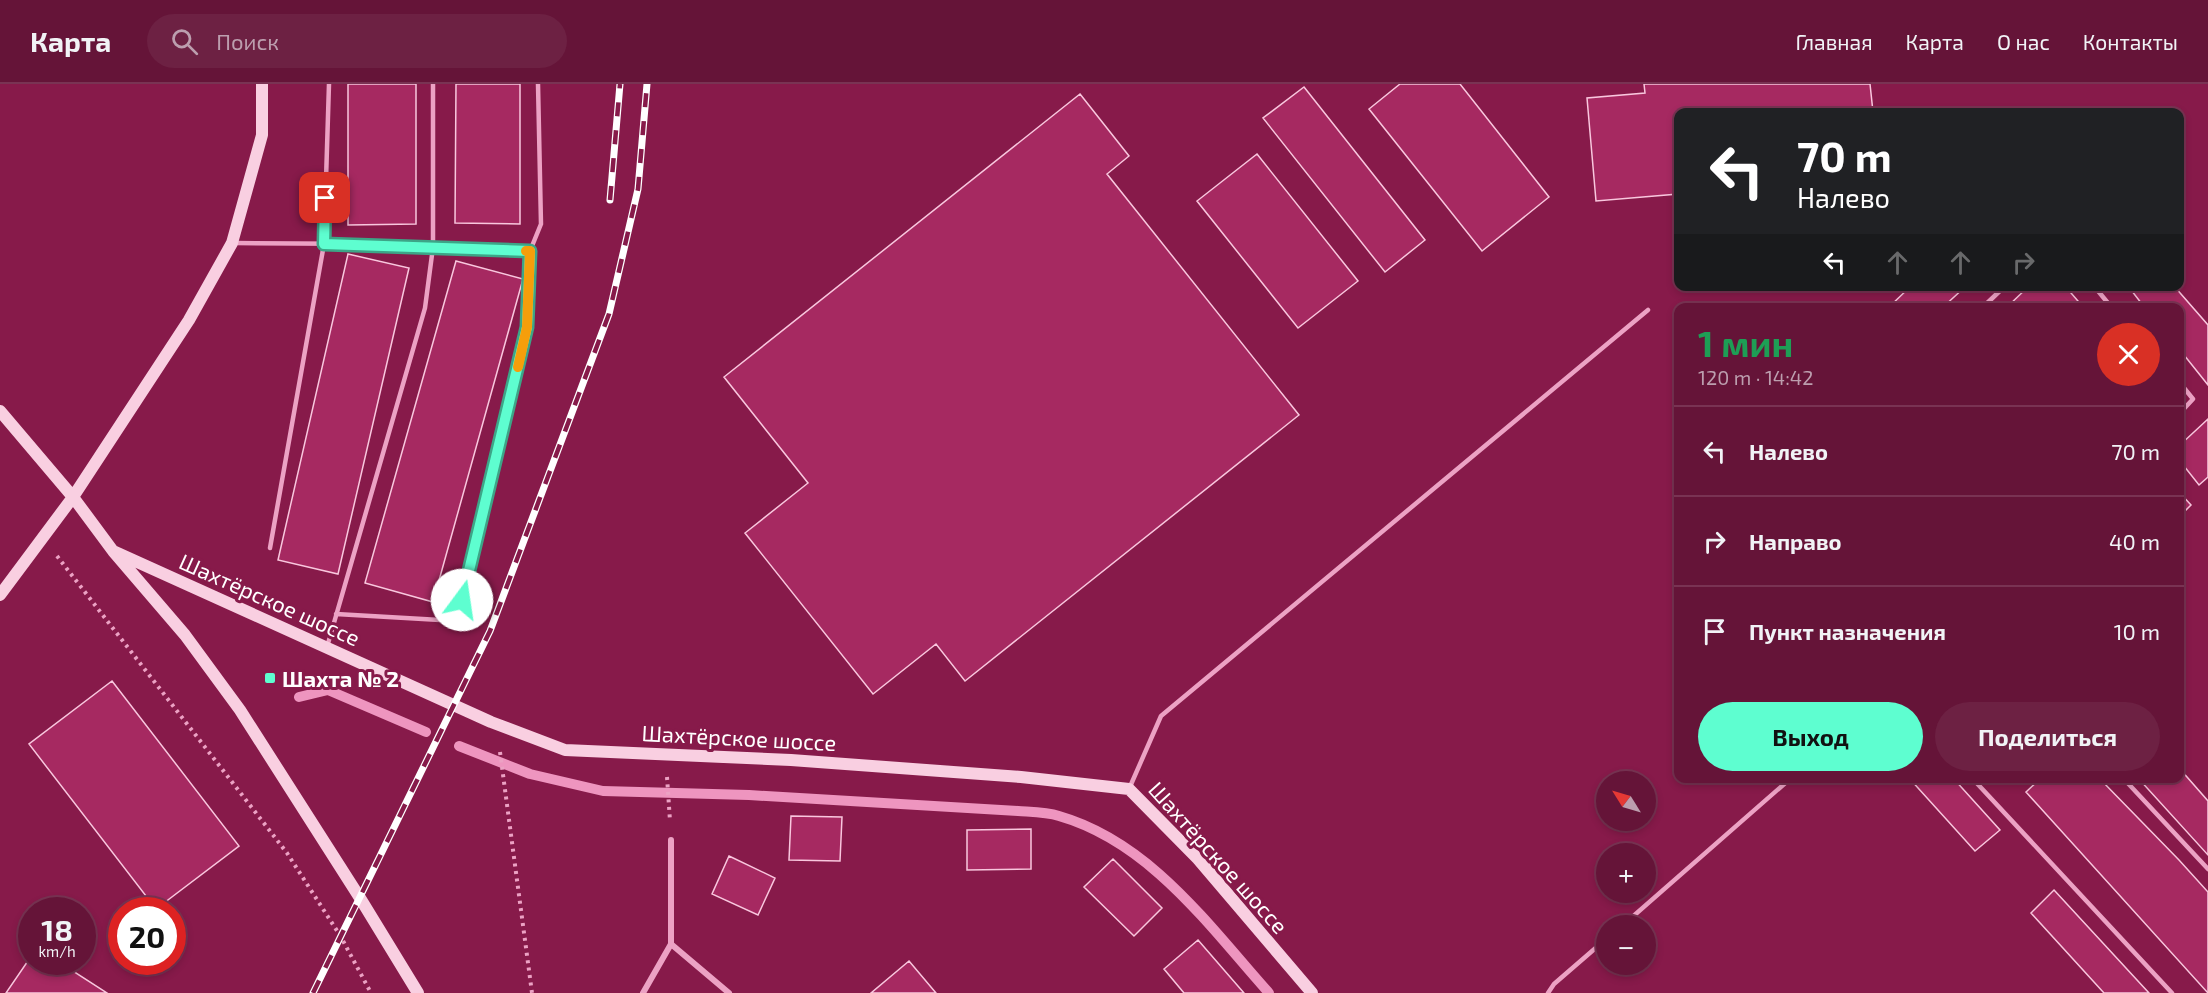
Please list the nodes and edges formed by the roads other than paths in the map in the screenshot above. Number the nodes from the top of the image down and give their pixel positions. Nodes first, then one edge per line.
1 (262, 84) edge
2 (329, 84) edge
3 (433, 84) edge
4 (538, 84) edge
5 (232, 243) junction
6 (324, 244) junction
7 (433, 247) junction
8 (530, 251) junction
9 (2000, 291) edge
10 (2098, 291) edge
11 (1987, 303) edge
12 (2108, 303) edge
13 (1648, 310) dead end
14 (2184, 388) edge
15 (2184, 409) edge
16 (0, 411) edge
17 (73, 497) junction
18 (270, 548) dead end
19 (113, 551) junction
20 (0, 595) edge
21 (336, 614) junction
22 (327, 647) junction
23 (1785, 783) edge
24 (1977, 783) edge
25 (2128, 783) edge
26 (1129, 789) junction
27 (671, 840) dead end
28 (2208, 869) edge
29 (1635, 915) edge
30 (671, 944) junction
31 (1596, 948) edge
32 (418, 993) edge
33 (643, 993) edge
34 (729, 993) edge
35 (1312, 993) edge
36 (1548, 993) edge
37 (2172, 993) edge

1 - 5 street
2 - 6 lane
3 - 7 lane
4 - 8 lane
5 - 6 lane
5 - 17 street
6 - 7 lane
6 - 18 lane
7 - 8 lane
7 - 21 lane
8 - 21 lane
9 - 11 lane
10 - 12 lane
13 - 26 lane
14 - 15 lane
16 - 17 street
17 - 19 street
17 - 20 street
19 - 22 street, Шахтёрское шоссе
19 - 32 street
21 - 22 lane
22 - 26 street, Шахтёрское шоссе
23 - 29 lane
24 - 37 lane
25 - 28 lane
26 - 35 street, Шахтёрское шоссе
27 - 30 street
30 - 33 street
30 - 34 street
31 - 36 lane

